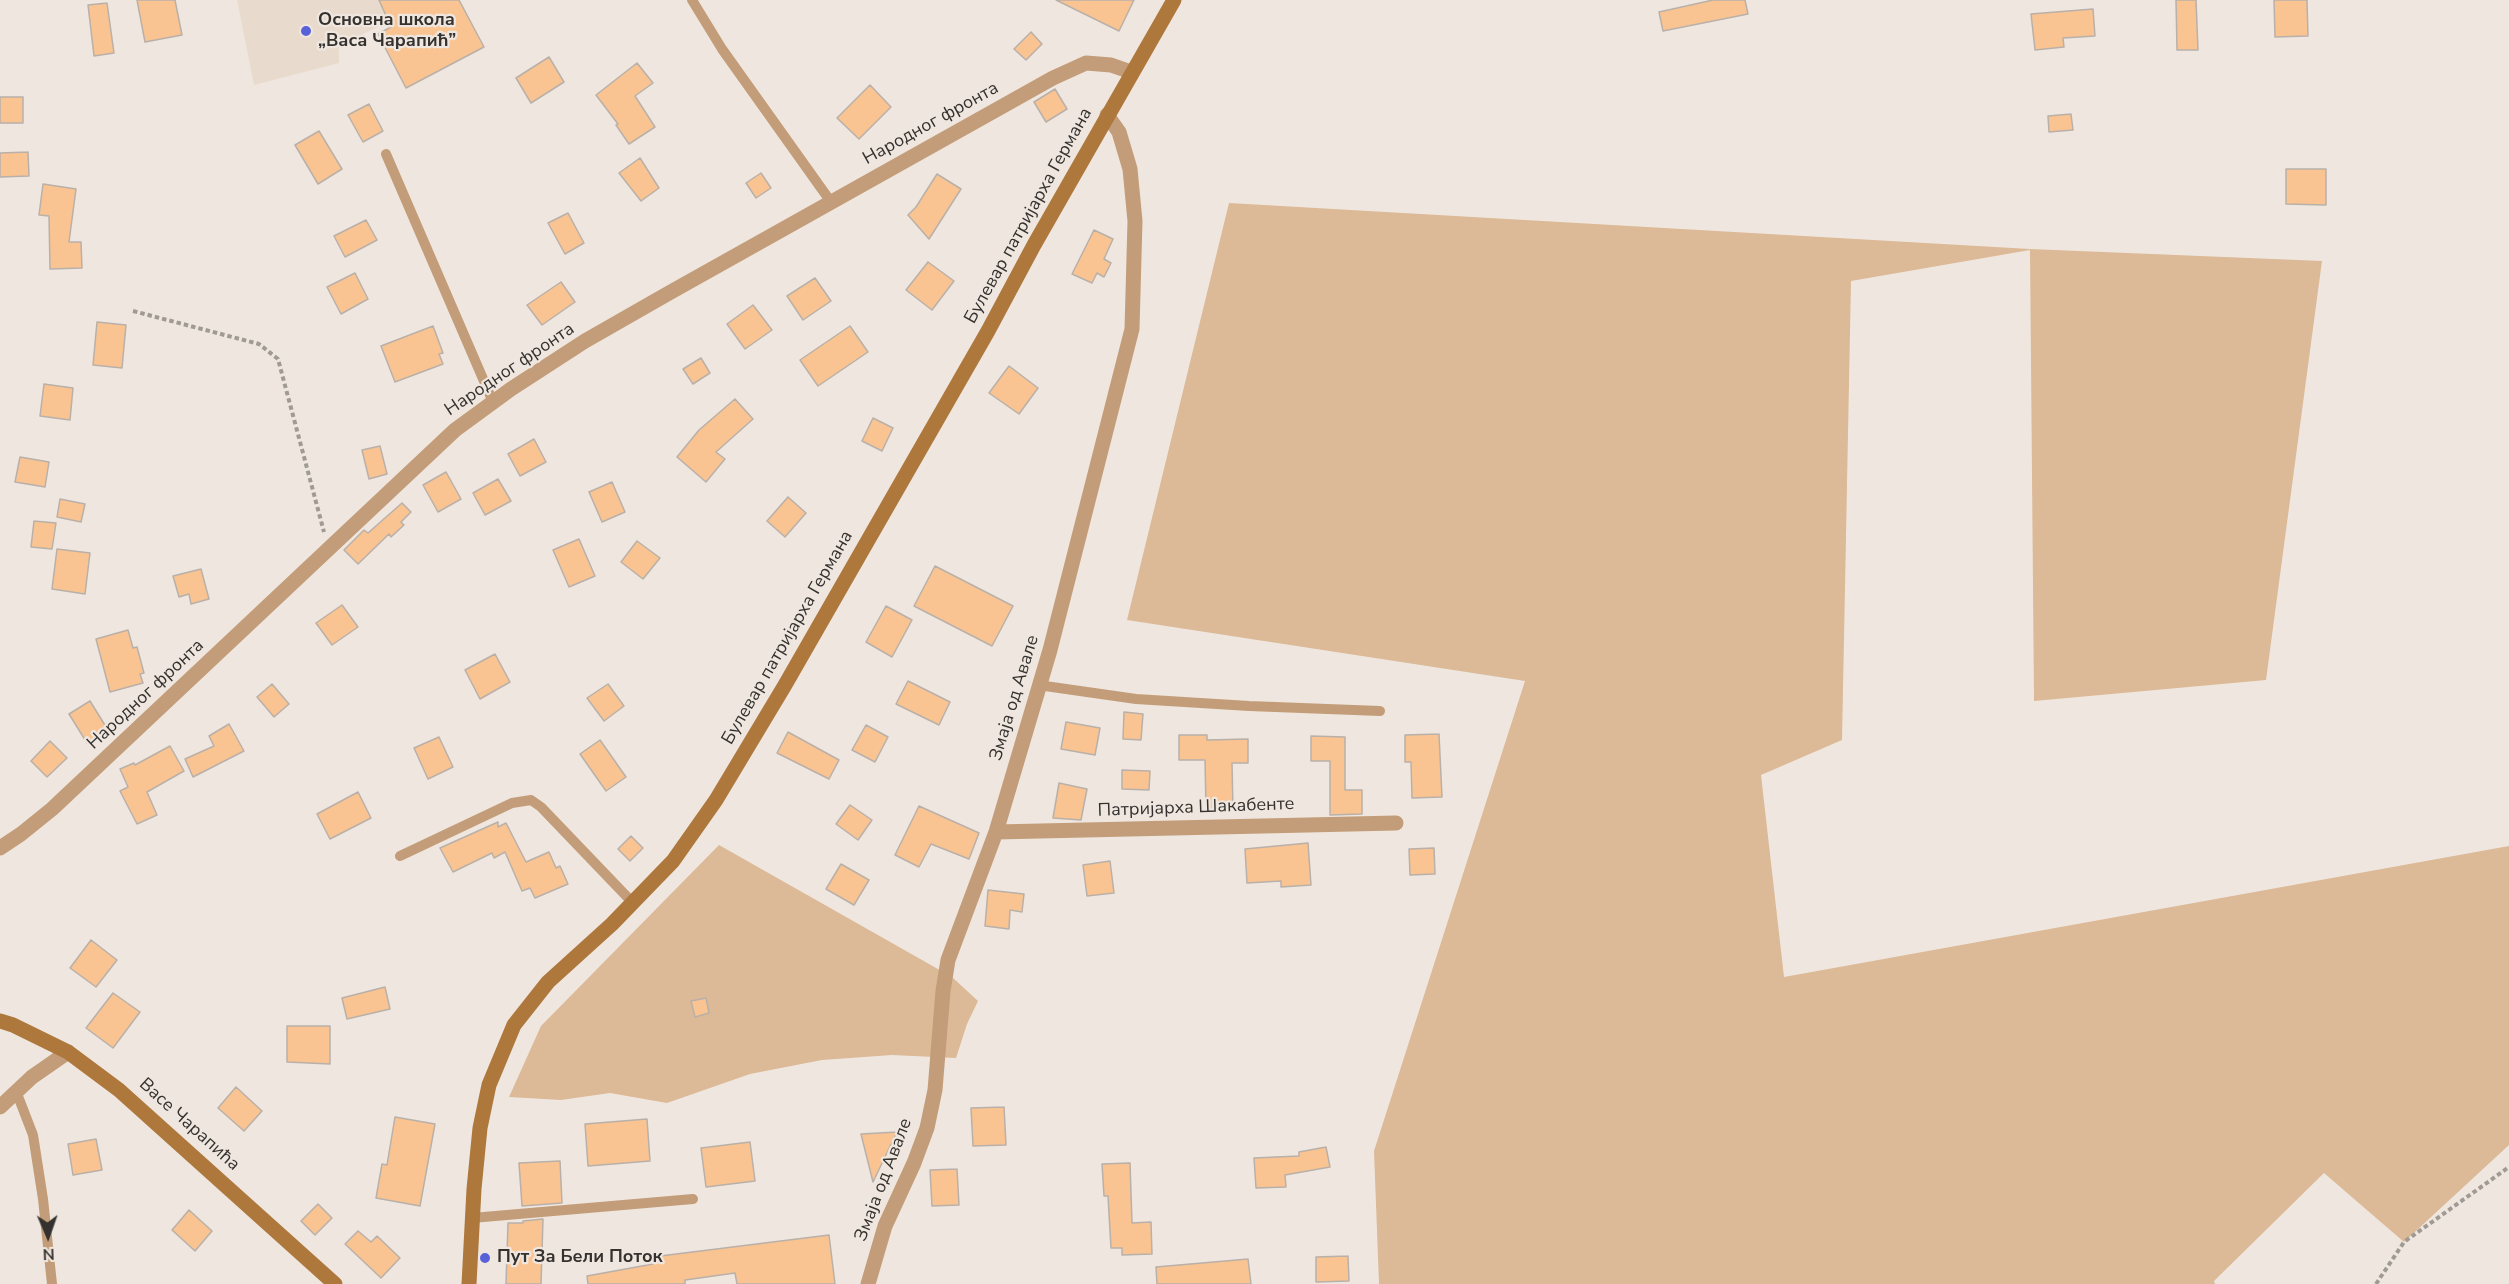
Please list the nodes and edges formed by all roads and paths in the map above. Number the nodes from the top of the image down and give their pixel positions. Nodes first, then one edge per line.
1 (692, 0) edge
2 (1174, 0) edge
3 (1131, 72) junction
4 (1107, 115) junction
5 (386, 153) dead end
6 (831, 202) junction
7 (133, 311) dead end
8 (493, 402) junction
9 (329, 551) junction
10 (1038, 685) junction
11 (1380, 711) dead end
12 (1396, 823) dead end
13 (996, 832) junction
14 (0, 848) edge
15 (400, 856) dead end
16 (633, 903) junction
17 (0, 1021) edge
18 (68, 1052) junction
19 (16, 1091) junction
20 (0, 1107) edge
21 (2509, 1167) edge
22 (693, 1199) dead end
23 (471, 1218) junction
24 (52, 1284) edge
25 (335, 1284) edge
26 (469, 1284) edge
27 (868, 1284) edge
28 (2376, 1284) edge

1 - 6 lane
2 - 3 main road, Булевар патријарха Германа
3 - 4 main road, Булевар патријарха Германа
3 - 6 street, Народног фронта
4 - 10 street, Змаја од Авале
4 - 16 main road, Булевар патријарха Германа
5 - 8 lane
6 - 8 street, Народног фронта
7 - 9 path
8 - 9 street, Народног фронта
9 - 14 street, Народног фронта
10 - 11 lane
10 - 13 street, Змаја од Авале
12 - 13 street, Патријарха Шакабенте
13 - 27 street, Змаја од Авале
15 - 16 lane
16 - 23 main road, Булевар патријарха Германа
17 - 18 main road, Васе Чарапића
18 - 19 street
18 - 25 main road, Васе Чарапића
19 - 20 street
19 - 24 lane
21 - 28 path
22 - 23 lane
23 - 26 main road, Булевар патријарха Германа

